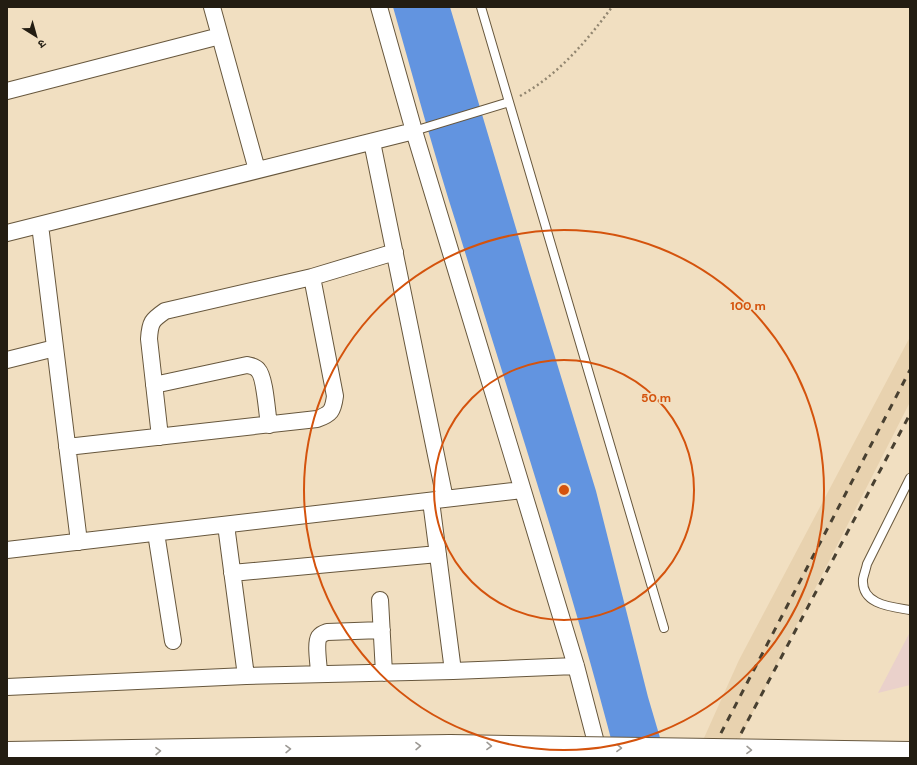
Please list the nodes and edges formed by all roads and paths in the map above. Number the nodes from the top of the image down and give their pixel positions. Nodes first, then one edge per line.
1 (212, 7) edge
2 (379, 7) edge
3 (481, 7) edge
4 (612, 7) edge
5 (220, 36) junction
6 (7, 91) edge
7 (509, 102) junction
8 (418, 130) junction
9 (372, 142) junction
10 (257, 170) junction
11 (40, 225) junction
12 (8, 230) edge
13 (395, 252) junction
14 (312, 277) junction
15 (55, 348) junction
16 (7, 360) edge
17 (154, 385) junction
18 (269, 425) junction
19 (160, 437) junction
20 (67, 447) junction
21 (910, 478) edge
22 (522, 490) junction
23 (438, 500) junction
24 (226, 524) junction
25 (156, 533) junction
26 (79, 542) junction
27 (7, 550) edge
28 (438, 554) junction
29 (232, 573) junction
30 (380, 600) dead end
31 (910, 610) edge
32 (664, 628) dead end
33 (382, 630) junction
34 (173, 641) dead end
35 (576, 666) junction
36 (453, 671) junction
37 (384, 672) junction
38 (319, 674) junction
39 (246, 676) junction
40 (7, 687) edge
41 (7, 753) edge
42 (910, 753) edge
43 (600, 758) edge

1 - 5 street
2 - 8 street
3 - 7 lane
4 - 7 path
5 - 6 street
5 - 10 street
7 - 8 lane
7 - 32 lane
8 - 9 street
8 - 22 street
9 - 10 street
9 - 13 street
10 - 11 street
11 - 12 street
11 - 15 street
13 - 14 street
13 - 23 street
14 - 17 street
14 - 18 street
15 - 16 street
15 - 20 street
17 - 18 street
17 - 19 street
18 - 19 street
19 - 20 street
20 - 26 street
21 - 31 lane
22 - 23 street
22 - 35 street
23 - 24 street
23 - 28 street
24 - 25 street
24 - 29 street
25 - 26 street
25 - 34 street
26 - 27 street
28 - 29 street
28 - 36 street
29 - 39 street
30 - 33 street
33 - 37 street
33 - 38 street
35 - 36 street
35 - 43 street
36 - 37 street
37 - 38 street
38 - 39 street
39 - 40 street
41 -> 42 main road, bridge

